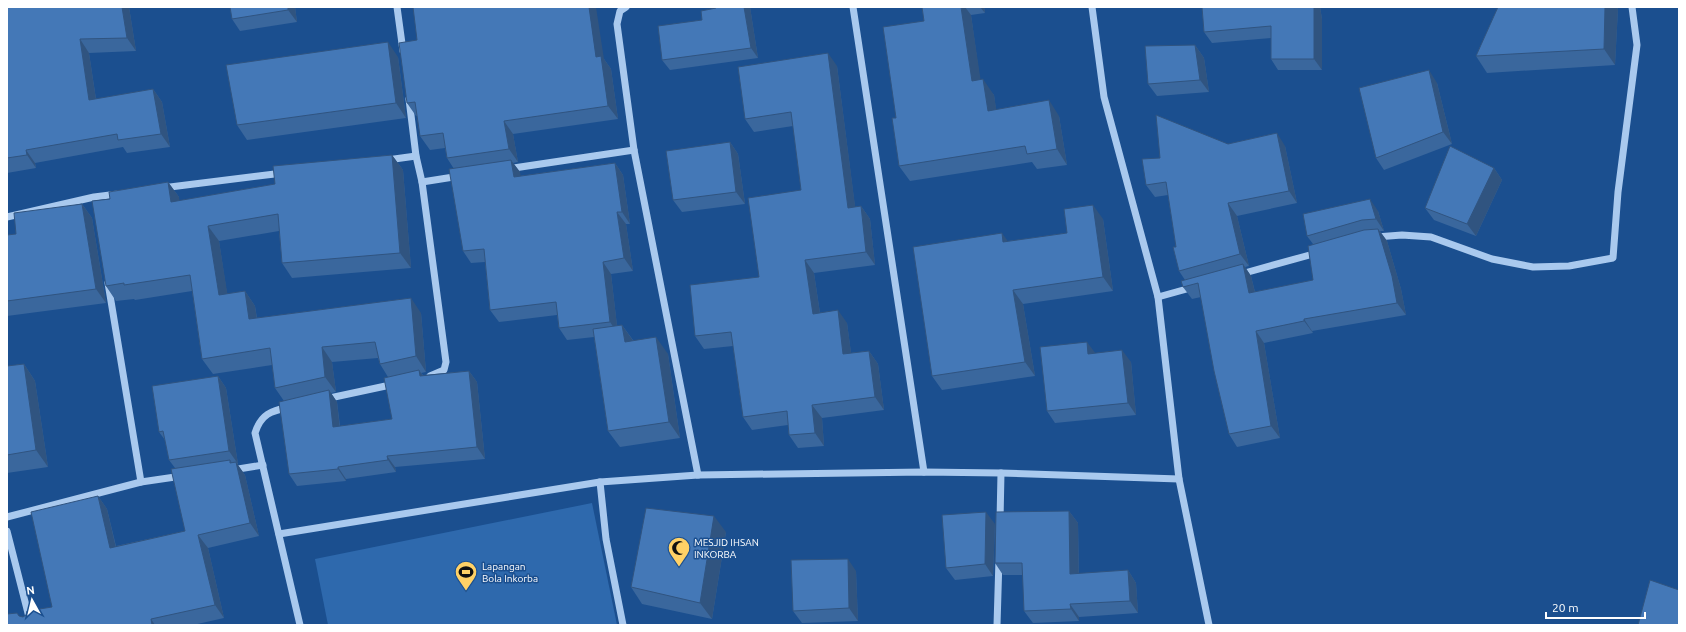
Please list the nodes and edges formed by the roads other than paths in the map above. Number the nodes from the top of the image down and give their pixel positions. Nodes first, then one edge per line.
1 (397, 7) edge
2 (626, 7) edge
3 (852, 7) edge
4 (1092, 7) edge
5 (1632, 7) edge
6 (404, 62) edge
7 (408, 93) edge
8 (634, 150) junction
9 (416, 156) junction
10 (377, 161) edge
11 (500, 170) edge
12 (290, 172) edge
13 (469, 175) edge
14 (422, 182) junction
15 (157, 189) edge
16 (125, 193) edge
17 (94, 197) junction
18 (95, 205) edge
19 (7, 217) edge
20 (1372, 237) edge
21 (1326, 250) edge
22 (107, 274) edge
23 (1234, 276) edge
24 (1204, 284) edge
25 (1158, 297) junction
26 (423, 377) edge
27 (400, 382) edge
28 (318, 401) edge
29 (295, 406) edge
30 (263, 465) junction
31 (225, 470) edge
32 (924, 472) junction
33 (1001, 473) junction
34 (698, 475) junction
35 (187, 476) edge
36 (1179, 479) junction
37 (141, 482) junction
38 (600, 482) junction
39 (7, 517) edge
40 (999, 526) edge
41 (7, 531) edge
42 (279, 534) junction
43 (999, 549) edge
44 (30, 625) edge
45 (300, 625) edge
46 (623, 625) edge
47 (997, 625) edge
48 (1209, 625) edge

1 - 6 street
2 - 8 street
3 - 32 street
4 - 25 street
5 - 20 street
7 - 9 street
8 - 11 street
8 - 34 street
9 - 10 street
9 - 14 street
12 - 15 street
13 - 14 street
14 - 26 street
16 - 17 street
17 - 18 street
17 - 19 street
21 - 23 street
22 - 37 street
24 - 25 street
25 - 36 street
27 - 28 street
29 - 30 street
30 - 31 street
30 - 42 street
32 - 33 street
32 - 34 street
33 - 36 street
33 - 40 street
34 - 38 street
35 - 37 street
36 - 48 street
37 - 39 street
38 - 42 street
38 - 46 street
41 - 44 street
42 - 45 street
43 - 47 street

